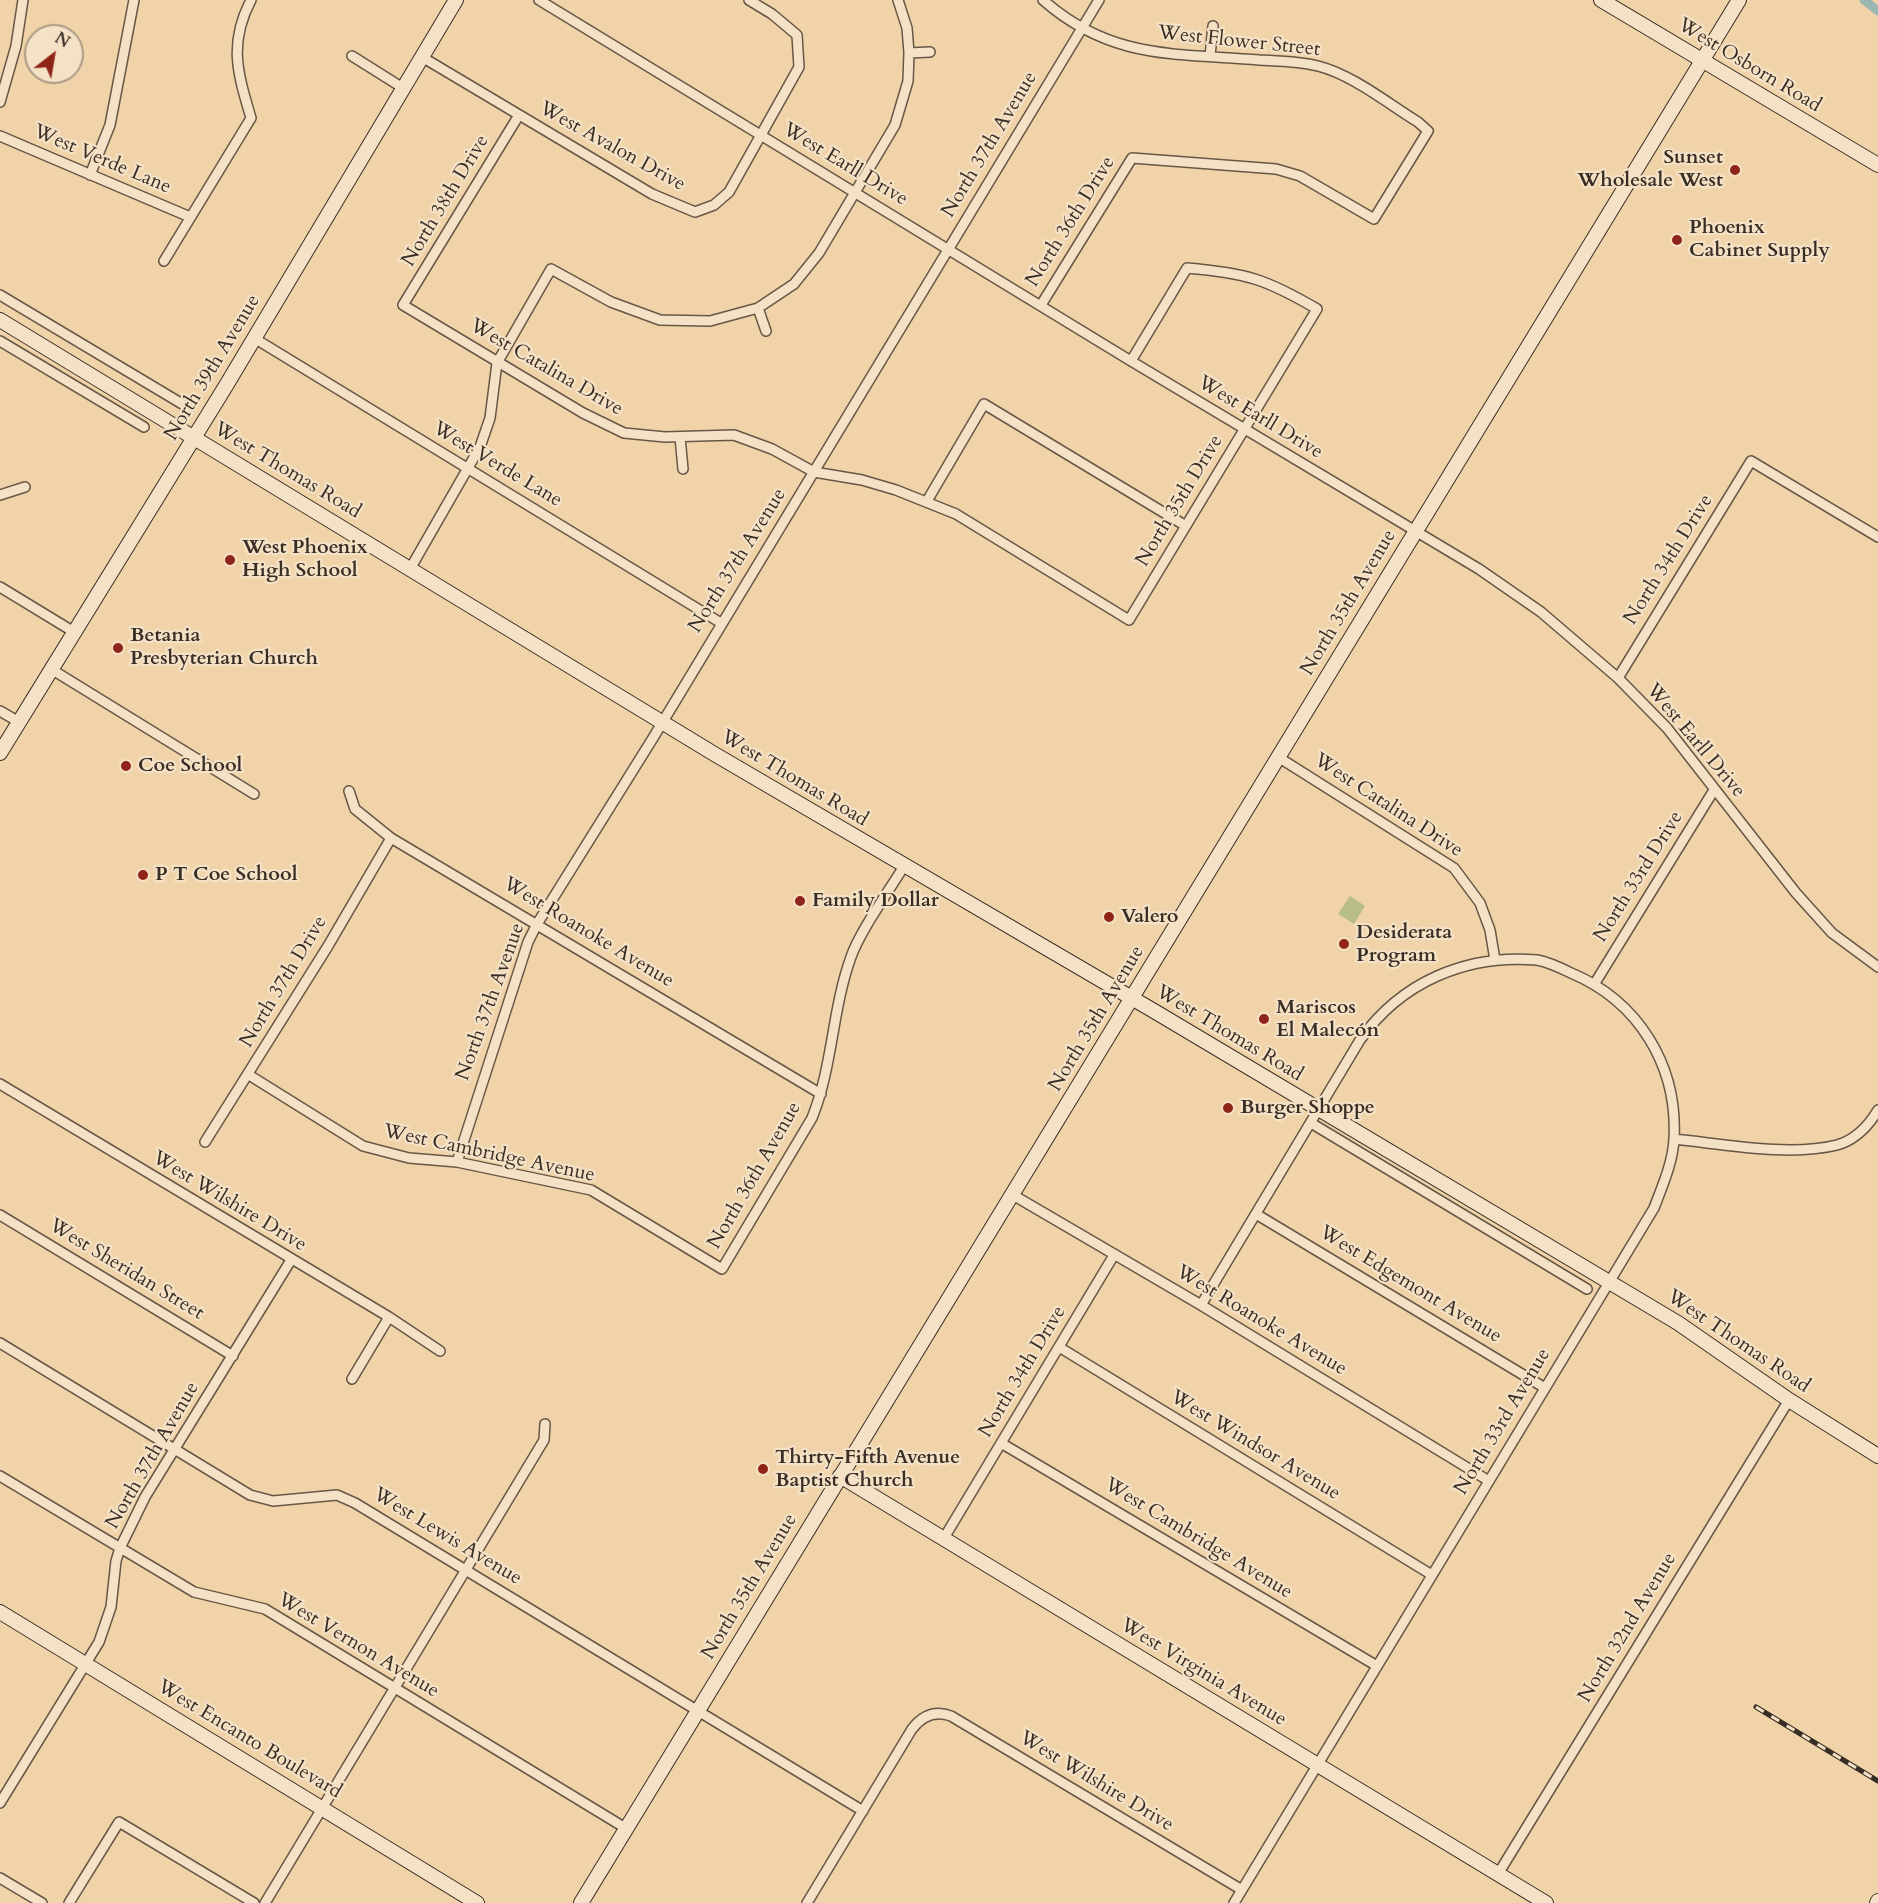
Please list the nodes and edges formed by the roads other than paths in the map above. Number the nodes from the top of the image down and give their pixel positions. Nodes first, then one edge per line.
1 (23, 0) edge
2 (134, 0) edge
3 (251, 0) edge
4 (456, 0) edge
5 (539, 0) edge
6 (749, 0) edge
7 (898, 0) edge
8 (1043, 0) edge
9 (1099, 0) edge
10 (1601, 0) edge
11 (1739, 0) edge
12 (1083, 26) junction
13 (1213, 26) dead end
14 (930, 52) dead end
15 (909, 53) junction
16 (352, 56) dead end
17 (1210, 56) junction
18 (422, 57) junction
19 (1701, 61) junction
20 (404, 88) junction
21 (0, 102) edge
22 (519, 115) junction
23 (760, 134) junction
24 (0, 136) edge
25 (1132, 158) joint
26 (1878, 165) edge
27 (90, 175) junction
28 (855, 192) junction
29 (190, 217) junction
30 (949, 249) junction
31 (164, 261) dead end
32 (0, 295) edge
33 (403, 305) joint
34 (1041, 305) junction
35 (758, 308) junction
36 (0, 320) edge
37 (766, 331) dead end
38 (254, 338) junction
39 (0, 341) edge
40 (1131, 362) junction
41 (497, 363) junction
42 (189, 408) dead end
43 (144, 427) dead end
44 (1245, 429) junction
45 (194, 437) junction
46 (680, 437) junction
47 (469, 469) junction
48 (682, 469) dead end
49 (814, 472) junction
50 (25, 487) dead end
51 (0, 495) edge
52 (927, 501) junction
53 (1186, 526) junction
54 (1415, 533) junction
55 (1878, 537) edge
56 (410, 569) junction
57 (0, 586) edge
58 (1129, 620) joint
59 (720, 623) junction
60 (74, 632) junction
61 (51, 669) junction
62 (1618, 678) junction
63 (0, 711) edge
64 (19, 722) junction
65 (662, 723) junction
66 (0, 753) edge
67 (1278, 757) junction
68 (1714, 790) junction
69 (349, 791) dead end
70 (255, 794) dead end
71 (391, 837) junction
72 (904, 866) junction
73 (537, 924) junction
74 (1495, 960) junction
75 (1878, 967) edge
76 (1595, 983) junction
77 (1132, 999) junction
78 (249, 1075) junction
79 (0, 1084) edge
80 (822, 1094) junction
81 (1320, 1110) junction
82 (1878, 1110) edge
83 (1311, 1123) junction
84 (1674, 1139) junction
85 (205, 1142) dead end
86 (457, 1162) junction
87 (1013, 1195) junction
88 (1256, 1214) junction
89 (0, 1215) edge
90 (1114, 1255) junction
91 (291, 1260) junction
92 (1575, 1262) junction
93 (722, 1269) joint
94 (1566, 1276) junction
95 (1609, 1282) junction
96 (1587, 1289) dead end
97 (1201, 1305) junction
98 (389, 1317) junction
99 (0, 1343) edge
100 (1059, 1347) junction
101 (440, 1351) dead end
102 (233, 1356) junction
103 (352, 1379) dead end
104 (1545, 1388) junction
105 (1789, 1400) junction
106 (545, 1424) dead end
107 (1001, 1443) junction
108 (175, 1450) junction
109 (1877, 1453) edge
110 (0, 1476) edge
111 (840, 1476) junction
112 (1489, 1481) junction
113 (944, 1538) junction
114 (120, 1548) junction
115 (466, 1569) junction
116 (1432, 1575) junction
117 (0, 1612) edge
118 (85, 1666) junction
119 (1377, 1666) junction
120 (393, 1688) junction
121 (699, 1711) junction
122 (1317, 1765) junction
123 (0, 1803) edge
124 (323, 1807) junction
125 (863, 1811) junction
126 (627, 1829) junction
127 (1498, 1874) junction
128 (0, 1878) edge
129 (1242, 1890) junction
130 (42, 1903) edge
131 (69, 1903) edge
132 (254, 1903) edge
133 (265, 1903) edge
134 (477, 1903) edge
135 (581, 1903) edge
136 (807, 1903) edge
137 (1234, 1903) edge
138 (1546, 1903) edge

1 - 21 street
2 - 27 street
3 - 29 street
4 - 18 main road, North 39th Avenue
5 - 23 street, West Earll Drive
6 - 23 street
7 - 15 street
8 - 12 street, West Flower Street
9 - 12 street, North 37th Avenue
10 - 19 main road, West Osborn Road
11 - 19 main road, North 35th Avenue
12 - 17 street, West Flower Street
12 - 30 street, North 37th Avenue
13 - 17 street
14 - 15 street
15 - 28 street
16 - 20 street
17 - 25 street, West Flower Street
18 - 20 main road, North 39th Avenue
18 - 22 street, West Avalon Drive
19 - 26 main road, West Osborn Road
19 - 54 main road, North 35th Avenue
20 - 38 main road, North 39th Avenue
22 - 23 street, West Avalon Drive
22 - 33 street, North 38th Drive
23 - 28 street, West Earll Drive
24 - 27 street, West Verde Lane
25 - 34 street, North 36th Drive
27 - 29 street, West Verde Lane
28 - 30 street, West Earll Drive
28 - 35 street
29 - 31 street
30 - 34 street, West Earll Drive
30 - 49 street, North 37th Avenue
32 - 42 street
33 - 41 street, West Catalina Drive
34 - 40 street, West Earll Drive
35 - 37 street
35 - 41 street
36 - 45 main road, West Thomas Road
38 - 45 main road, North 39th Avenue
38 - 47 street, West Verde Lane
39 - 43 street
40 - 44 street, West Earll Drive
40 - 44 street, North 35th Drive
41 - 46 street, West Catalina Drive
41 - 47 street
44 - 53 street, North 35th Drive
44 - 54 street, West Earll Drive
45 - 56 main road, West Thomas Road
45 - 60 main road, North 39th Avenue
46 - 48 street
46 - 49 street, West Catalina Drive
47 - 56 street
47 - 59 street, West Verde Lane
49 - 52 street, West Catalina Drive
49 - 59 street, North 37th Avenue
50 - 51 street
52 - 53 street
52 - 58 street, West Catalina Drive
53 - 58 street, North 35th Drive
54 - 62 street, West Earll Drive
54 - 67 main road, North 35th Avenue
55 - 62 street, North 34th Drive
56 - 65 main road, West Thomas Road
57 - 60 street
59 - 65 street, North 37th Avenue
60 - 61 main road, North 39th Avenue
61 - 64 main road, North 39th Avenue
61 - 70 street
62 - 68 street, West Earll Drive
63 - 64 street
64 - 66 main road, North 39th Avenue
65 - 72 main road, West Thomas Road
65 - 73 street, North 37th Avenue
67 - 74 street, West Catalina Drive
67 - 77 main road, North 35th Avenue
68 - 75 street, West Earll Drive
68 - 76 street, North 33rd Drive
69 - 71 street, West Roanoke Avenue
71 - 73 street, West Roanoke Avenue
71 - 78 street, North 37th Drive
72 - 77 main road, West Thomas Road
72 - 80 street, North 36th Avenue
73 - 80 street, West Roanoke Avenue
73 - 86 street, North 37th Avenue
74 - 76 street
74 - 81 street
76 - 84 street
77 - 81 main road, West Thomas Road
77 - 87 main road, North 35th Avenue
78 - 85 street, North 37th Drive
78 - 86 street, West Cambridge Avenue
79 - 91 street, West Wilshire Drive
80 - 93 street, North 36th Avenue
81 - 83 street
81 - 92 main road, West Thomas Road
82 - 84 street
83 - 88 street
83 - 94 street
84 - 95 street, North 33rd Avenue
86 - 93 street, West Cambridge Avenue
87 - 90 street, West Roanoke Avenue
87 - 111 main road, North 35th Avenue
88 - 97 street
88 - 104 street, West Edgemont Avenue
89 - 102 street, West Sheridan Street
90 - 97 street, West Roanoke Avenue
90 - 100 street, North 34th Drive
91 - 98 street, West Wilshire Drive
91 - 102 street, North 37th Avenue
92 - 94 street
92 - 95 main road, West Thomas Road
94 - 96 street
95 - 104 street, North 33rd Avenue
95 - 105 main road, West Thomas Road
97 - 112 street, West Roanoke Avenue
98 - 101 street, West Wilshire Drive
98 - 103 street
99 - 108 street, West Lewis Avenue
100 - 107 street, North 34th Drive
100 - 116 street, West Windsor Avenue
102 - 108 street, North 37th Avenue
104 - 112 street, North 33rd Avenue
105 - 109 main road, West Thomas Road
105 - 127 street, North 32nd Avenue
106 - 115 street
107 - 113 street, North 34th Drive
107 - 119 street, West Cambridge Avenue
108 - 114 street, North 37th Avenue
108 - 115 street, West Lewis Avenue
110 - 114 street, West Vernon Avenue
111 - 113 main road, West Virginia Avenue
111 - 121 main road, North 35th Avenue
112 - 116 street, North 33rd Avenue
113 - 122 main road, West Virginia Avenue
114 - 118 street, North 37th Avenue
114 - 120 street, West Vernon Avenue
115 - 120 street
115 - 121 street, West Lewis Avenue
116 - 119 street, North 33rd Avenue
117 - 118 main road, West Encanto Boulevard
118 - 123 street, North 37th Avenue
118 - 124 main road, West Encanto Boulevard
119 - 122 street, North 33rd Avenue
120 - 124 street
120 - 126 street, West Vernon Avenue
121 - 125 street, West Lewis Avenue
121 - 126 main road, North 35th Avenue
122 - 127 main road, West Virginia Avenue
122 - 129 street, North 33rd Avenue
124 - 133 street
124 - 134 main road, West Encanto Boulevard
125 - 129 street, West Wilshire Drive
125 - 136 street
126 - 135 main road, North 35th Avenue
127 - 138 main road, West Virginia Avenue
128 - 130 street
129 - 137 street, North 33rd Avenue
131 - 132 street

